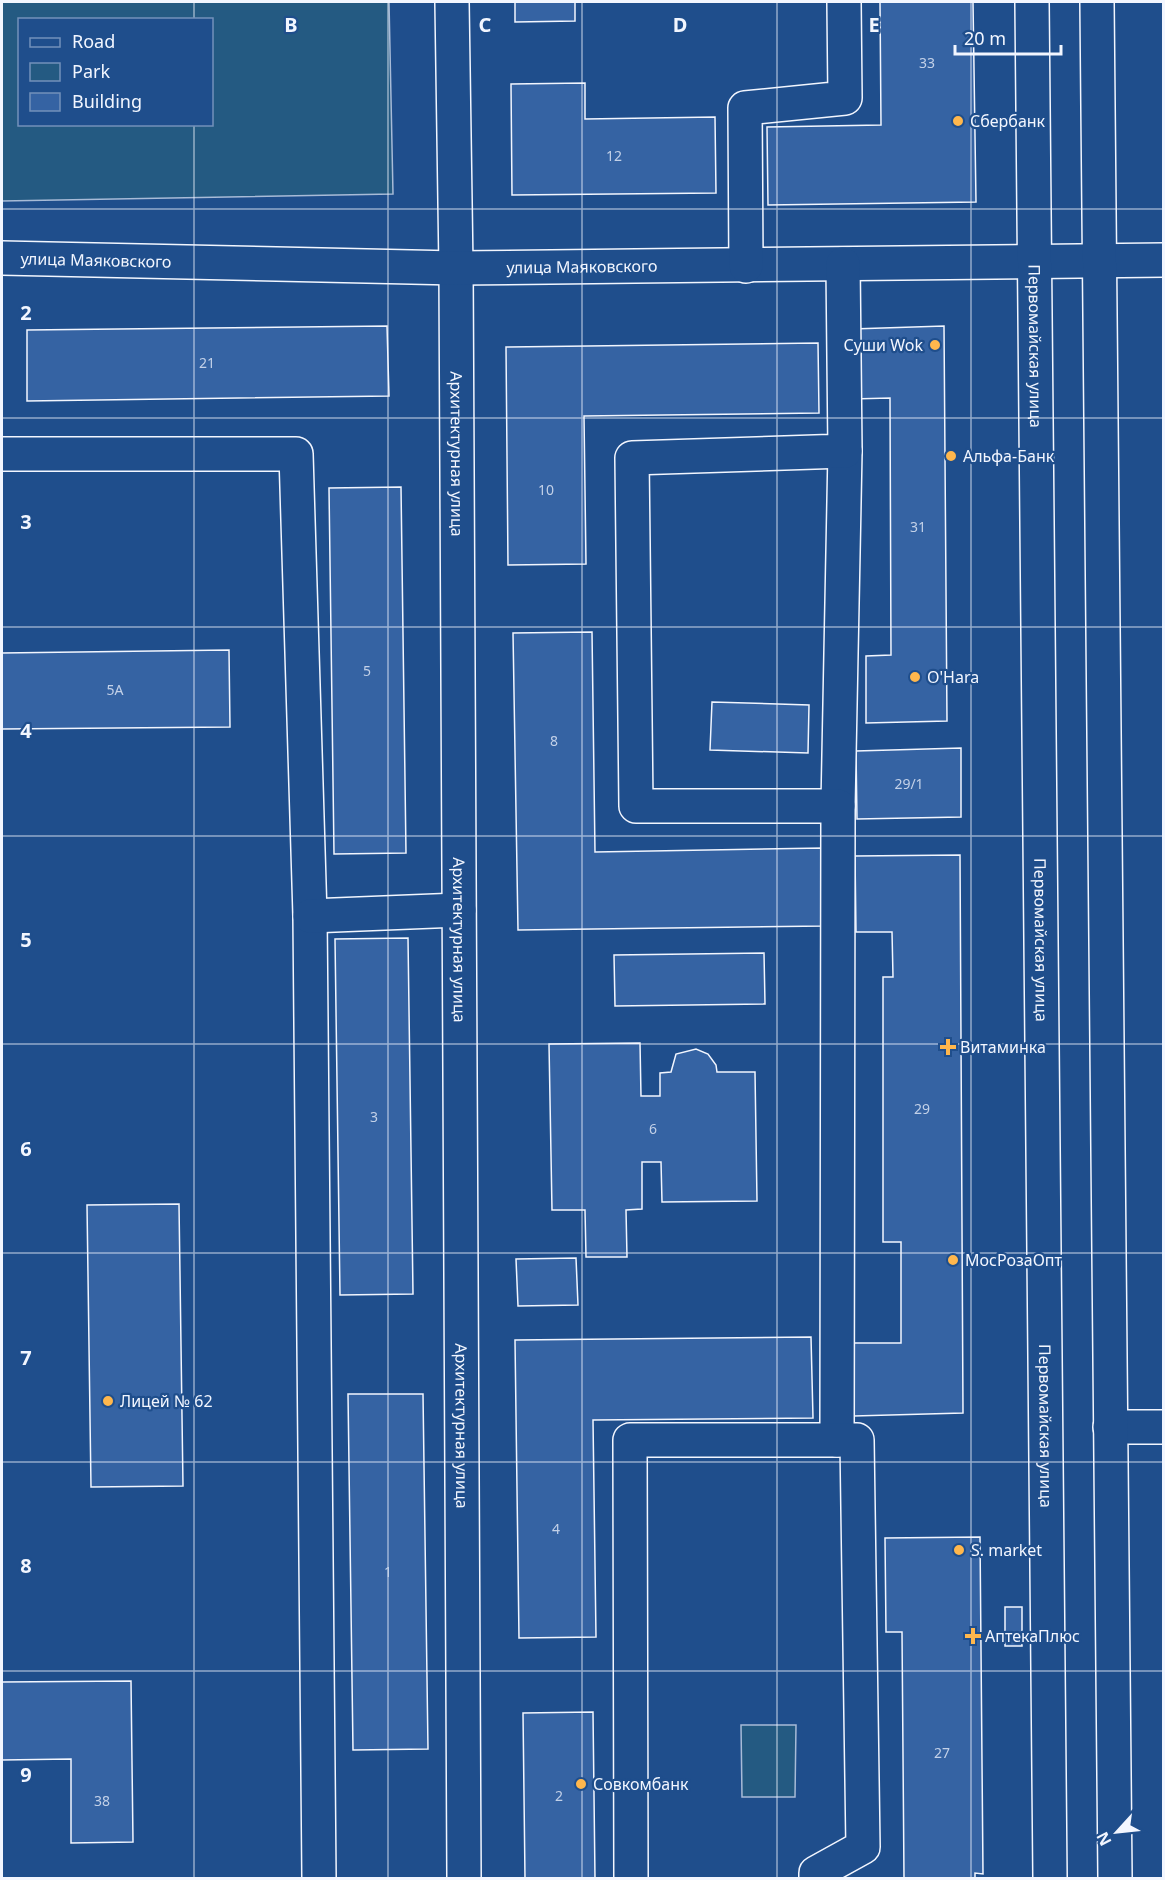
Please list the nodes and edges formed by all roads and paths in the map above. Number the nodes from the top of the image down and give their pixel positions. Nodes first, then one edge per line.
1 (452, 2) edge
2 (844, 2) edge
3 (1032, 2) edge
4 (1097, 2) edge
5 (2, 258) edge
6 (1034, 260) junction
7 (1164, 260) edge
8 (1099, 261) junction
9 (843, 264) junction
10 (746, 266) junction
11 (456, 268) junction
12 (845, 451) junction
13 (2, 454) edge
14 (838, 806) junction
15 (459, 910) junction
16 (310, 916) junction
17 (1110, 1427) junction
18 (1164, 1427) edge
19 (837, 1440) junction
20 (319, 1878) edge
21 (464, 1878) edge
22 (631, 1878) edge
23 (816, 1878) edge
24 (1050, 1878) edge
25 (1114, 1878) edge

1 - 11 main road, Архитектурная улица
2 - 10 main road
3 - 6 main road, Первомайская улица
4 - 8 main road
5 - 11 main road, улица Маяковского
6 - 8 main road, улица Маяковского
6 - 9 main road, улица Маяковского
6 - 24 main road, Первомайская улица
7 - 8 main road, улица Маяковского
8 - 17 main road
9 - 10 main road, улица Маяковского
9 - 12 main road
10 - 11 main road, улица Маяковского
11 - 15 main road, Архитектурная улица
12 - 14 main road
12 - 14 main road
13 - 16 main road
14 - 19 main road
15 - 16 main road
15 - 21 main road, Архитектурная улица
16 - 20 main road
17 - 18 main road
17 - 25 main road
19 - 22 main road
19 - 23 main road

